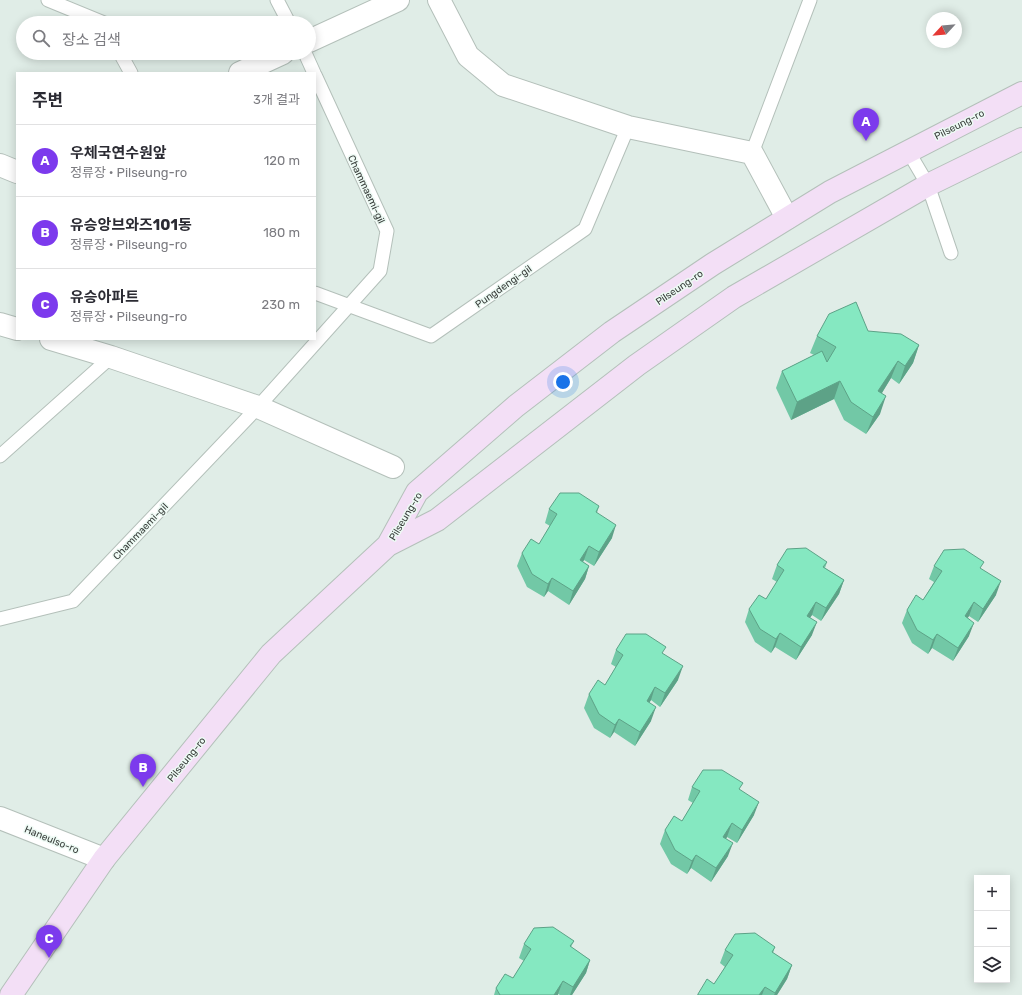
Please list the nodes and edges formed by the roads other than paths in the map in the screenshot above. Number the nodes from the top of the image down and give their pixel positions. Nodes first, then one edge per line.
1 (48, 0) edge
2 (277, 0) edge
3 (398, 0) edge
4 (439, 0) edge
5 (810, 0) edge
6 (87, 16) edge
7 (286, 16) edge
8 (316, 38) edge
9 (124, 60) edge
10 (267, 60) edge
11 (308, 60) edge
12 (130, 72) edge
13 (242, 72) edge
14 (314, 72) edge
15 (316, 76) edge
16 (1022, 93) edge
17 (628, 127) junction
18 (1022, 139) edge
19 (908, 151) junction
20 (752, 153) junction
21 (0, 165) edge
22 (16, 172) edge
23 (928, 185) junction
24 (787, 218) junction
25 (951, 253) dead end
26 (316, 293) edge
27 (348, 305) junction
28 (0, 324) edge
29 (16, 329) edge
30 (54, 340) edge
31 (111, 357) junction
32 (258, 407) junction
33 (0, 456) edge
34 (393, 467) dead end
35 (388, 545) junction
36 (0, 619) edge
37 (0, 818) edge
38 (104, 859) junction
39 (11, 995) edge

1 - 6 lane
2 - 7 lane
3 - 8 street
4 - 17 street
5 - 20 lane
9 - 12 lane
10 - 13 street
11 - 14 lane, Chammaemi-gil
15 - 27 lane, Chammaemi-gil
16 - 19 street, Pilseung-ro
17 - 20 street
17 - 27 lane, Pungdengi-gil
18 - 23 street, Pilseung-ro
19 - 23 lane
19 - 24 street, Pilseung-ro
20 - 24 street
21 - 22 street
23 - 25 lane
23 - 35 street, Pilseung-ro
24 - 35 street, Pilseung-ro
26 - 27 lane, Pungdengi-gil
27 - 32 lane, Chammaemi-gil
28 - 29 street
30 - 31 street
31 - 32 street
31 - 33 lane
32 - 34 street
32 - 36 lane, Chammaemi-gil
35 - 38 street, Pilseung-ro
37 - 38 street, Haneulso-ro
38 - 39 street, Pilseung-ro

